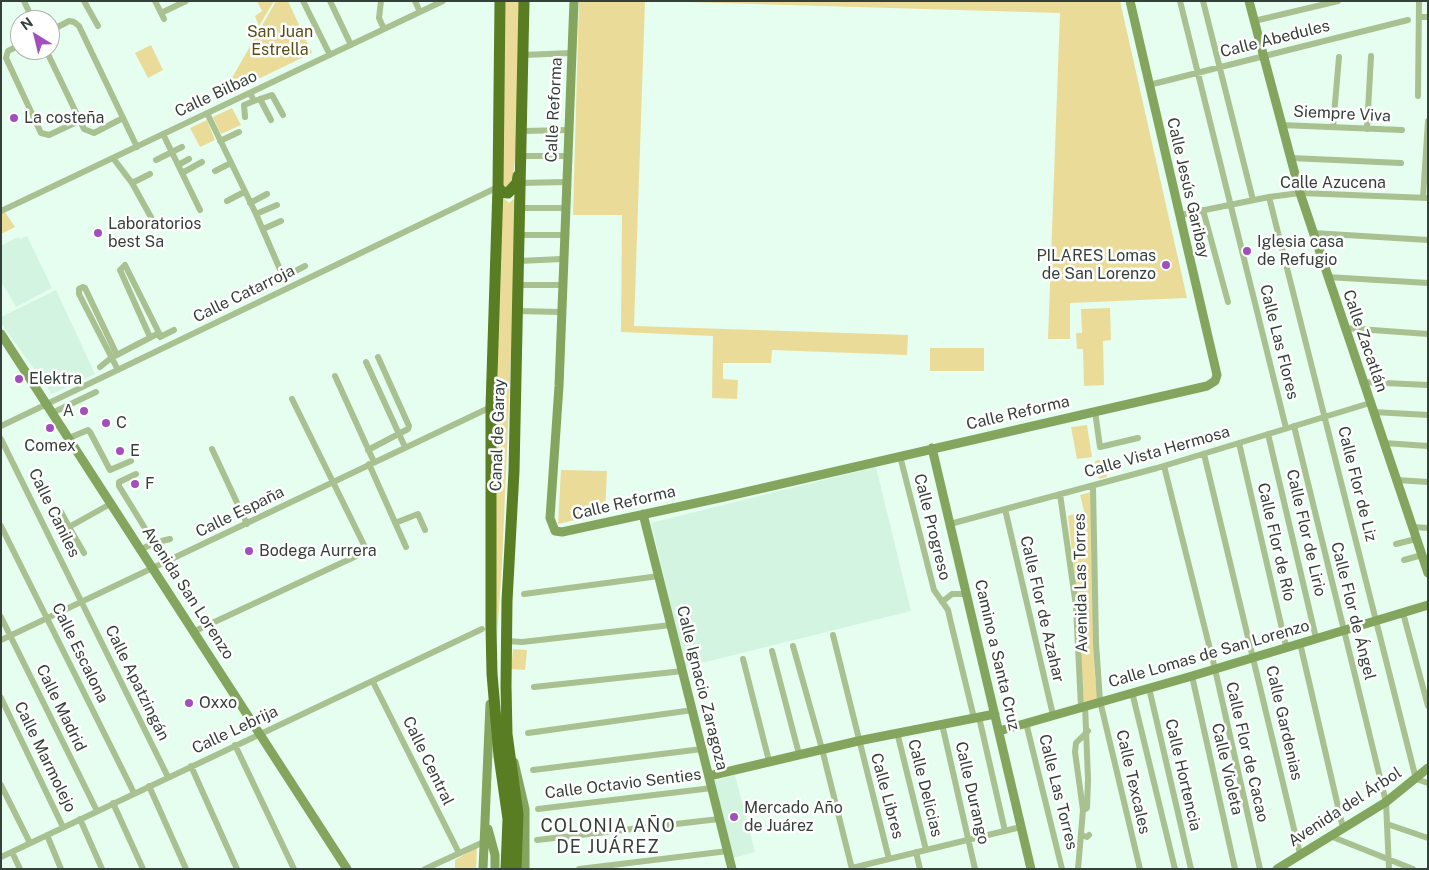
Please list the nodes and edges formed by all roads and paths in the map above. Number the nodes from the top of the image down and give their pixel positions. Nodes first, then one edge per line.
1 (84, 1) edge
2 (155, 1) edge
3 (186, 1) edge
4 (303, 1) edge
5 (330, 1) edge
6 (381, 1) edge
7 (415, 1) edge
8 (443, 1) edge
9 (500, 1) edge
10 (524, 1) edge
11 (574, 1) edge
12 (1130, 1) edge
13 (1180, 1) edge
14 (1203, 1) edge
15 (1249, 1) edge
16 (1338, 1) edge
17 (1419, 1) edge
18 (420, 12) junction
19 (1419, 17) junction
20 (1428, 17) edge
21 (1408, 20) dead end
22 (1254, 22) junction
23 (60, 25) edge
24 (98, 26) dead end
25 (384, 29) junction
26 (351, 45) junction
27 (10, 49) edge
28 (572, 53) junction
29 (330, 55) junction
30 (523, 55) junction
31 (1263, 56) junction
32 (1371, 56) dead end
33 (1339, 57) dead end
34 (51, 60) edge
35 (1220, 67) junction
36 (1196, 72) junction
37 (1149, 84) junction
38 (250, 93) junction
39 (1418, 96) dead end
40 (257, 100) junction
41 (207, 113) junction
42 (283, 115) dead end
43 (245, 117) dead end
44 (123, 118) junction
45 (271, 120) dead end
46 (79, 121) junction
47 (1428, 121) edge
48 (1281, 125) junction
49 (1333, 127) junction
50 (1366, 129) junction
51 (568, 130) junction
52 (1402, 130) dead end
53 (523, 131) junction
54 (239, 132) dead end
55 (163, 134) junction
56 (220, 141) junction
57 (137, 147) junction
58 (182, 147) dead end
59 (172, 152) junction
60 (567, 156) junction
61 (113, 158) junction
62 (521, 158) junction
63 (1291, 158) junction
64 (189, 159) dead end
65 (156, 160) dead end
66 (202, 162) dead end
67 (231, 163) junction
68 (1401, 163) dead end
69 (178, 164) junction
70 (215, 171) dead end
71 (182, 173) junction
72 (150, 174) dead end
73 (566, 182) junction
74 (132, 183) junction
75 (520, 183) junction
76 (498, 187) junction
77 (244, 192) junction
78 (1300, 193) junction
79 (267, 194) dead end
80 (1269, 197) junction
81 (1426, 198) edge
82 (1253, 200) junction
83 (227, 201) dead end
84 (250, 203) junction
85 (277, 205) dead end
86 (1231, 205) junction
87 (520, 208) junction
88 (565, 208) junction
89 (200, 210) dead end
90 (1203, 210) junction
91 (1, 211) edge
92 (256, 214) junction
93 (1180, 215) junction
94 (281, 221) dead end
95 (156, 228) dead end
96 (263, 229) junction
97 (1313, 233) junction
98 (520, 235) junction
99 (564, 235) junction
100 (1428, 240) edge
101 (562, 259) junction
102 (519, 261) junction
103 (305, 266) dead end
104 (1327, 277) junction
105 (1428, 283) edge
106 (518, 285) junction
107 (561, 285) junction
108 (1228, 302) dead end
109 (517, 311) junction
110 (560, 312) junction
111 (1344, 328) junction
112 (174, 330) dead end
113 (1, 334) edge
114 (1428, 334) edge
115 (160, 335) junction
116 (150, 338) junction
117 (165, 347) junction
118 (114, 356) junction
119 (378, 357) dead end
120 (366, 362) dead end
121 (100, 367) dead end
122 (118, 370) junction
123 (335, 376) dead end
124 (1215, 381) joint
125 (1362, 382) junction
126 (1428, 385) edge
127 (96, 392) dead end
128 (292, 399) dead end
129 (1370, 403) junction
130 (46, 404) junction
131 (491, 407) junction
132 (1095, 411) junction
133 (1373, 412) junction
134 (52, 413) junction
135 (1326, 415) junction
136 (1428, 416) edge
137 (1, 426) edge
138 (1294, 426) junction
139 (1286, 428) junction
140 (399, 434) junction
141 (1268, 434) junction
142 (69, 438) junction
143 (1138, 438) dead end
144 (1, 439) edge
145 (1239, 443) junction
146 (1384, 443) junction
147 (1428, 446) edge
148 (406, 447) junction
149 (932, 448) junction
150 (212, 449) dead end
151 (368, 450) junction
152 (1204, 454) junction
153 (900, 456) junction
154 (131, 461) dead end
155 (372, 463) junction
156 (1164, 466) junction
157 (136, 474) dead end
158 (1397, 480) junction
159 (332, 482) junction
160 (1428, 482) edge
161 (1093, 486) junction
162 (1060, 494) junction
163 (112, 503) junction
164 (1005, 509) junction
165 (61, 512) dead end
166 (643, 514) junction
167 (395, 523) junction
168 (246, 524) junction
169 (950, 524) junction
170 (1, 526) edge
171 (69, 527) junction
172 (1413, 527) junction
173 (1428, 528) edge
174 (425, 530) dead end
175 (170, 539) dead end
176 (1416, 539) junction
177 (154, 543) junction
178 (1396, 544) dead end
179 (406, 547) dead end
180 (142, 549) junction
181 (84, 553) dead end
182 (1422, 554) junction
183 (1404, 560) dead end
184 (154, 568) junction
185 (1428, 573) edge
186 (658, 576) junction
187 (524, 594) dead end
188 (967, 594) junction
189 (81, 600) junction
190 (942, 602) junction
191 (1428, 605) edge
192 (1404, 613) junction
193 (1, 617) edge
194 (47, 617) junction
195 (1377, 621) junction
196 (671, 625) junction
197 (482, 629) dead end
198 (1344, 630) junction
199 (195, 631) junction
200 (833, 635) dead end
201 (10, 636) junction
202 (1316, 638) junction
203 (1, 640) edge
204 (506, 641) junction
205 (1300, 643) junction
206 (793, 646) dead end
207 (1286, 646) junction
208 (772, 651) dead end
209 (1254, 657) junction
210 (743, 659) dead end
211 (1215, 669) junction
212 (683, 671) junction
213 (492, 674) junction
214 (1192, 676) junction
215 (373, 682) junction
216 (534, 687) dead end
217 (1149, 688) junction
218 (1132, 692) junction
219 (1, 698) edge
220 (1100, 701) junction
221 (1083, 706) junction
222 (1428, 706) edge
223 (693, 710) junction
224 (996, 714) junction
225 (1053, 715) junction
226 (976, 717) junction
227 (1026, 723) junction
228 (942, 724) junction
229 (999, 731) junction
230 (1088, 731) junction
231 (897, 732) junction
232 (259, 733) junction
233 (528, 733) dead end
234 (858, 741) junction
235 (508, 743) junction
236 (235, 745) junction
237 (702, 749) junction
238 (822, 749) junction
239 (799, 754) junction
240 (769, 761) junction
241 (191, 766) junction
242 (1428, 768) edge
243 (532, 770) dead end
244 (709, 776) junction
245 (168, 777) junction
246 (1416, 779) junction
247 (1428, 783) edge
248 (1, 785) edge
249 (149, 786) junction
250 (712, 788) junction
251 (134, 793) junction
252 (1386, 802) junction
253 (114, 803) junction
254 (538, 808) dead end
255 (1083, 810) junction
256 (97, 811) junction
257 (80, 819) junction
258 (720, 819) junction
259 (1387, 824) junction
260 (63, 827) junction
261 (1021, 827) junction
262 (1343, 828) junction
263 (1006, 831) junction
264 (47, 835) junction
265 (1081, 835) junction
266 (1090, 835) dead end
267 (1330, 836) junction
268 (1428, 838) edge
269 (968, 839) junction
270 (488, 840) junction
271 (536, 840) dead end
272 (30, 843) junction
273 (926, 850) junction
274 (728, 851) junction
275 (12, 852) junction
276 (916, 852) junction
277 (459, 853) junction
278 (1300, 854) junction
279 (1, 857) edge
280 (889, 859) junction
281 (1389, 860) junction
282 (876, 865) edge
283 (20, 869) edge
284 (61, 869) edge
285 (102, 869) edge
286 (143, 869) edge
287 (186, 869) edge
288 (237, 869) edge
289 (294, 869) edge
290 (347, 869) edge
291 (426, 869) edge
292 (483, 869) edge
293 (495, 869) edge
294 (506, 869) edge
295 (516, 869) edge
296 (525, 869) edge
297 (579, 869) edge
298 (732, 869) edge
299 (852, 869) edge
300 (920, 869) edge
301 (975, 869) edge
302 (1031, 869) edge
303 (1062, 869) edge
304 (1078, 869) edge
305 (1140, 869) edge
306 (1175, 869) edge
307 (1191, 869) edge
308 (1235, 869) edge
309 (1260, 869) edge
310 (1277, 869) edge
311 (1389, 869) edge
312 (1413, 869) edge

1 - 24 street
2 - 3 street
4 - 29 street
5 - 26 street
6 - 25 street
7 - 18 street
8 - 18 street, Calle Bilbao
9 - 76 highway, Canal de Garay
10 - 30 highway, Canal de Garay
11 - 28 street, Calle Reforma
12 - 37 street, Calle Jesús Garibay
13 - 36 street, Calle Las Flores
14 - 35 street
15 - 22 street, Calle Zacatlán
16 - 22 street
17 - 19 street
18 - 25 street, Calle Bilbao
19 - 20 street
19 - 39 street
21 - 31 street, Calle Abedules
22 - 31 street, Calle Zacatlán
23 - 44 street
25 - 26 street, Calle Bilbao
26 - 29 street, Calle Bilbao
27 - 46 street
28 - 30 street
28 - 51 street, Calle Reforma
29 - 38 street, Calle Bilbao
30 - 53 highway, Canal de Garay
31 - 35 street, Calle Abedules
31 - 48 street, Calle Zacatlán
32 - 50 street
33 - 49 street
34 - 46 street
35 - 36 street, Calle Abedules
35 - 82 street
36 - 37 street, Calle Abedules
36 - 86 street, Calle Las Flores
37 - 93 street, Calle Jesús Garibay
38 - 40 street
38 - 41 street, Calle Bilbao
40 - 42 street
40 - 43 street
40 - 45 street
41 - 55 street, Calle Bilbao
41 - 56 street
44 - 46 street
44 - 57 street
47 - 81 street
48 - 49 street, Siempre Viva
48 - 63 street, Calle Zacatlán
49 - 50 street, Siempre Viva
50 - 52 street, Siempre Viva
51 - 53 street
51 - 60 street, Calle Reforma
53 - 62 highway, Canal de Garay
54 - 56 street
55 - 57 street, Calle Bilbao
55 - 59 street
56 - 67 street
57 - 61 street, Calle Bilbao
58 - 59 street
59 - 65 street
59 - 69 street
60 - 62 street
60 - 73 street, Calle Reforma
61 - 74 street
61 - 91 street, Calle Bilbao
62 - 75 highway, Canal de Garay
62 - 76 highway
63 - 68 street
63 - 78 street, Calle Zacatlán
64 - 69 street
66 - 71 street
67 - 70 street
67 - 77 street
69 - 71 street
71 - 89 street
72 - 74 street
73 - 75 street
73 - 88 street, Calle Reforma
74 - 95 street
75 - 87 highway, Canal de Garay
76 - 117 street, Calle Catarroja
76 - 131 highway, Canal de Garay
77 - 83 street
77 - 84 street
78 - 80 street, Calle Azucena
78 - 81 street, Calle Azucena
78 - 97 street, Calle Zacatlán
79 - 84 street
80 - 82 street, Calle Azucena
80 - 135 street, Calle Flor de Liz
82 - 86 street, Calle Azucena
84 - 92 street
85 - 92 street
86 - 90 street, Calle Azucena
86 - 139 street, Calle Las Flores
87 - 88 street
87 - 98 highway, Canal de Garay
88 - 99 street, Calle Reforma
90 - 93 street, Calle Azucena
90 - 108 street
92 - 96 street
93 - 124 street, Calle Jesús Garibay
94 - 96 street
96 - 103 street
97 - 100 street
97 - 104 street, Calle Zacatlán
98 - 99 street
98 - 102 highway, Canal de Garay
99 - 101 street, Calle Reforma
101 - 102 street
101 - 107 street, Calle Reforma
102 - 106 highway, Canal de Garay
104 - 105 street
104 - 111 street, Calle Zacatlán
106 - 107 street
106 - 109 highway, Canal de Garay
107 - 110 street, Calle Reforma
109 - 110 street
109 - 204 highway, Canal de Garay
110 - 166 street, Calle Reforma
111 - 114 street
111 - 125 street, Calle Zacatlán
112 - 115 street
113 - 130 street, Avenida San Lorenzo
115 - 116 street
115 - 116 street
115 - 117 street
116 - 118 street
117 - 122 street, Calle Catarroja
118 - 118 street
118 - 121 street
118 - 122 street
119 - 140 street
120 - 140 street
122 - 130 street, Calle Catarroja
123 - 151 street
124 - 132 street, Calle Reforma
125 - 126 street
125 - 129 street, Calle Zacatlán
127 - 134 street
128 - 159 street
129 - 133 street, Calle Zacatlán
129 - 135 street, Calle Vista Hermosa
130 - 134 street, Avenida San Lorenzo
130 - 137 street, Calle Catarroja
131 - 148 street, Calle España
131 - 213 highway, Canal de Garay
132 - 143 street
132 - 149 street, Calle Reforma
133 - 136 street
133 - 146 street, Calle Zacatlán
134 - 142 street, Avenida San Lorenzo
135 - 138 street, Calle Vista Hermosa
135 - 195 street, Calle Flor de Liz
138 - 139 street, Calle Vista Hermosa
138 - 198 street, Calle Flor de Ángel
139 - 141 street, Calle Vista Hermosa
140 - 148 street
140 - 151 street
141 - 145 street, Calle Vista Hermosa
141 - 202 street, Calle Flor de Lirio
142 - 154 street
142 - 163 street, Avenida San Lorenzo
144 - 189 street, Calle Caniles
145 - 152 street, Calle Vista Hermosa
145 - 207 street, Calle Flor de Río
146 - 147 street
146 - 158 street, Calle Zacatlán
148 - 155 street, Calle España
149 - 153 street, Calle Reforma
149 - 169 street, Camino a Santa Cruz
150 - 168 street
151 - 155 street
152 - 156 street, Calle Vista Hermosa
152 - 209 street, Calle Gardenias
153 - 166 street, Calle Reforma
153 - 190 street, Calle Progreso
155 - 159 street, Calle España
155 - 167 street
156 - 161 street, Calle Vista Hermosa
156 - 211 street, Calle Flor de Cacao
157 - 177 street
158 - 160 street
158 - 172 street, Calle Zacatlán
159 - 168 street, Calle España
159 - 199 street
161 - 162 street, Calle Vista Hermosa
161 - 220 street, Avenida Las Torres
162 - 164 street, Calle Vista Hermosa
162 - 221 street, Avenida Las Torres
163 - 171 street
163 - 180 street, Avenida San Lorenzo
164 - 169 street, Calle Vista Hermosa
164 - 225 street, Calle Flor de Azahar
165 - 171 street
166 - 186 street, Calle Ignacio Zaragoza
167 - 174 street
167 - 179 street
168 - 184 street, Calle España
169 - 188 street, Camino a Santa Cruz
170 - 194 street, Calle Escalona
171 - 181 street
172 - 173 street
172 - 176 street, Calle Zacatlán
175 - 177 street
176 - 178 street
176 - 182 street, Calle Zacatlán
177 - 180 street
180 - 184 street, Avenida San Lorenzo
182 - 183 street
182 - 185 street, Calle Zacatlán
184 - 189 street, Calle España
184 - 199 street, Avenida San Lorenzo
186 - 187 street
186 - 196 street, Calle Ignacio Zaragoza
188 - 190 street
188 - 224 street, Camino a Santa Cruz
189 - 194 street, Calle España
189 - 245 street, Calle Apatzingán
190 - 226 street, Calle Progreso
191 - 192 street, Calle Lomas de San Lorenzo
192 - 195 street, Calle Lomas de San Lorenzo
192 - 222 street
193 - 201 street, Calle Madrid
194 - 201 street, Calle España
194 - 251 street, Calle Escalona
195 - 198 street, Calle Lomas de San Lorenzo
195 - 246 street, Calle Flor de Liz
196 - 204 street
196 - 212 street, Calle Ignacio Zaragoza
197 - 215 street, Calle Lebrija
198 - 202 street, Calle Lomas de San Lorenzo
198 - 252 street, Calle Flor de Ángel
199 - 232 street, Avenida San Lorenzo
200 - 234 street, Calle Libres
201 - 203 street, Calle España
201 - 256 street, Calle Madrid
202 - 205 street, Calle Lomas de San Lorenzo
204 - 235 highway, Canal de Garay
205 - 207 street, Calle Lomas de San Lorenzo
205 - 262 street
206 - 238 street
207 - 209 street, Calle Lomas de San Lorenzo
208 - 239 street
209 - 211 street, Calle Lomas de San Lorenzo
209 - 278 street, Calle Gardenias
210 - 240 street
211 - 214 street, Calle Lomas de San Lorenzo
211 - 309 street, Calle Flor de Cacao
212 - 216 street
212 - 223 street, Calle Ignacio Zaragoza
213 - 270 street, Canal de Garay
213 - 294 highway, Canal de Garay
214 - 217 street, Calle Lomas de San Lorenzo
214 - 308 street, Calle Violeta
215 - 232 street, Calle Lebrija
215 - 277 street, Calle Central
217 - 218 street, Calle Lomas de San Lorenzo
217 - 307 street, Calle Hortencia
218 - 220 street, Calle Lomas de San Lorenzo
218 - 306 street
219 - 260 street, Calle Marmolejo
220 - 221 street, Calle Lomas de San Lorenzo
220 - 305 street, Calle Texcales
221 - 225 street, Calle Lomas de San Lorenzo
221 - 230 street, Avenida Las Torres
223 - 233 street
223 - 237 street, Calle Ignacio Zaragoza
224 - 226 street
224 - 229 street, Camino a Santa Cruz
225 - 227 street, Calle Lomas de San Lorenzo
226 - 228 street
226 - 263 street, Calle Progreso
227 - 229 street, Calle Lomas de San Lorenzo
227 - 303 street, Calle Las Torres
228 - 231 street
228 - 269 street, Calle Durango
229 - 261 street, Camino a Santa Cruz
230 - 255 street, Avenida Las Torres
230 - 255 street, Avenida Las Torres
231 - 234 street
231 - 273 street, Calle Delicias
232 - 236 street, Calle Lebrija
232 - 290 street, Avenida San Lorenzo
234 - 238 street
234 - 280 street, Calle Libres
235 - 295 highway, Canal de Garay
235 - 296 street
236 - 241 street, Calle Lebrija
236 - 289 street
237 - 243 street
237 - 244 street, Calle Ignacio Zaragoza
238 - 239 street
238 - 299 street
239 - 240 street
240 - 244 street
241 - 245 street, Calle Lebrija
241 - 288 street
242 - 246 street, Avenida del Árbol
244 - 250 street, Calle Ignacio Zaragoza
245 - 249 street, Calle Lebrija
246 - 247 street
246 - 252 street, Avenida del Árbol
248 - 272 street
249 - 251 street, Calle Lebrija
249 - 287 street
250 - 254 street, Calle Octavio Senties
250 - 258 street, Calle Ignacio Zaragoza
251 - 253 street, Calle Lebrija
252 - 259 street, Calle Flor de Ángel
252 - 262 street, Avenida del Árbol
253 - 256 street, Calle Lebrija
253 - 286 street
255 - 265 street, Avenida Las Torres
256 - 257 street, Calle Lebrija
257 - 260 street, Calle Lebrija
257 - 285 street
258 - 271 street
258 - 274 street, Calle Ignacio Zaragoza
259 - 268 street
259 - 281 street, Calle Flor de Ángel
260 - 264 street, Calle Lebrija
261 - 263 street
261 - 302 street, Camino a Santa Cruz
262 - 267 street, Avenida del Árbol
263 - 269 street
264 - 272 street, Calle Lebrija
264 - 284 street
265 - 266 street
265 - 304 street, Avenida Las Torres
267 - 278 street, Avenida del Árbol
267 - 281 street
269 - 273 street
269 - 301 street, Calle Durango
270 - 277 street
270 - 292 street, Canal de Garay
270 - 293 street
272 - 275 street, Calle Lebrija
273 - 276 street
274 - 297 street
274 - 298 street, Calle Ignacio Zaragoza
275 - 279 street, Calle Lebrija
275 - 283 street
276 - 280 street
276 - 300 street, Calle Delicias
277 - 291 street
278 - 310 street, Avenida del Árbol
280 - 282 street
281 - 311 street, Calle Flor de Ángel
281 - 312 street
282 - 299 street

